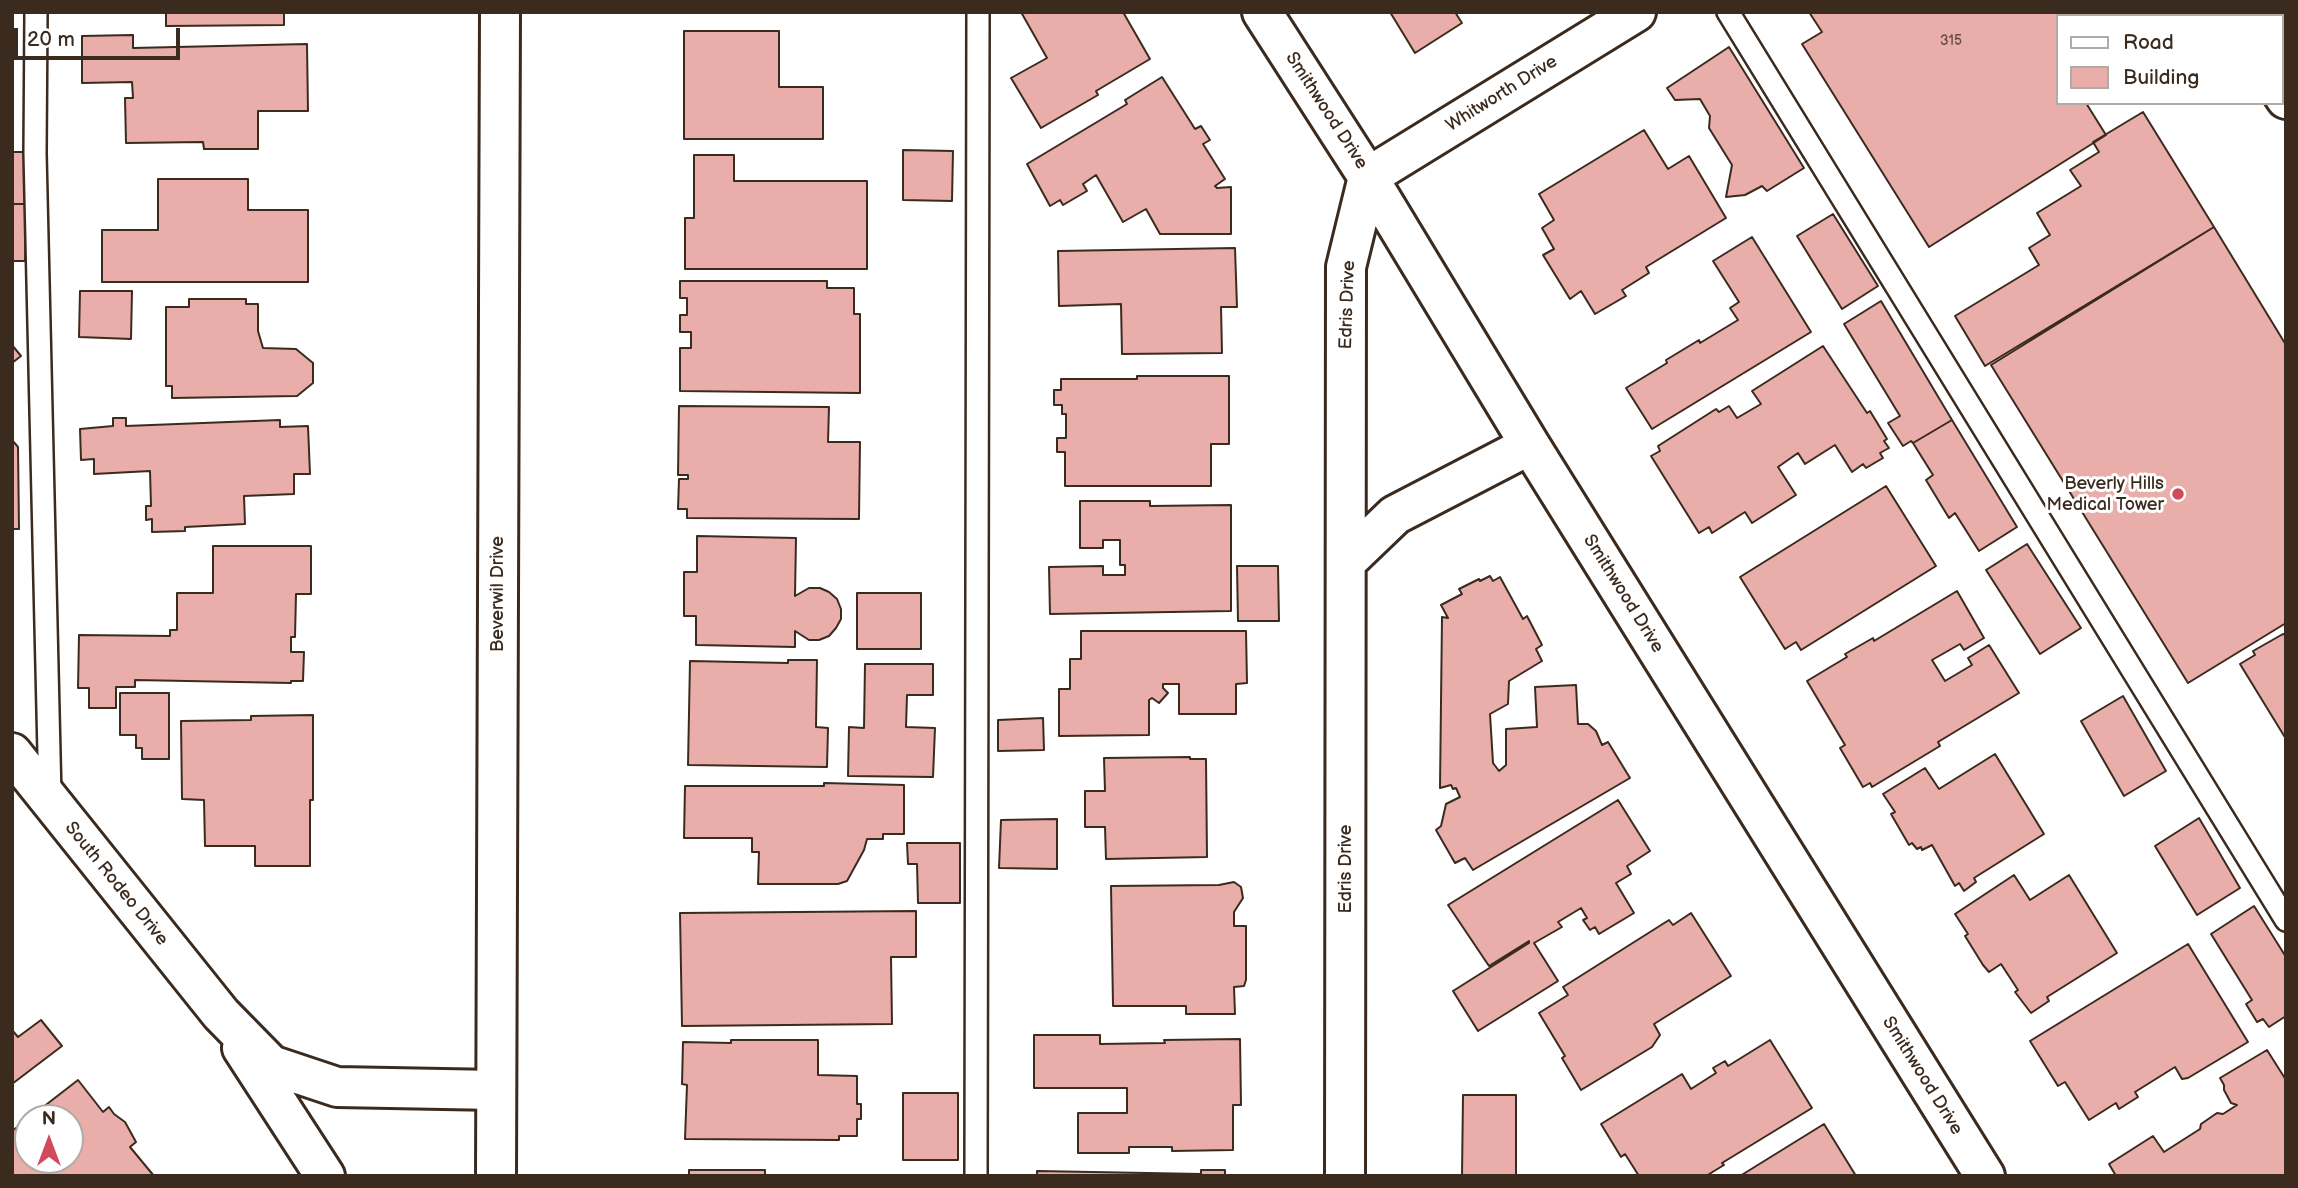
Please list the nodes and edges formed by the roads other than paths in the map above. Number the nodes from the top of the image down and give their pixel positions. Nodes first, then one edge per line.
1 (36, 12) edge
2 (500, 12) edge
3 (978, 12) edge
4 (1262, 12) edge
5 (1636, 12) edge
6 (1728, 12) edge
7 (1368, 177) junction
8 (1530, 445) junction
9 (1346, 562) junction
10 (12, 752) edge
11 (50, 802) junction
12 (2286, 920) edge
13 (221, 1014) junction
14 (496, 1090) junction
15 (324, 1176) edge
16 (496, 1176) edge
17 (976, 1176) edge
18 (1345, 1176) edge
19 (1985, 1176) edge

1 - 11 lane
2 - 14 street, Beverwil Drive
3 - 17 lane
4 - 7 street, Smithwood Drive
5 - 7 street, Whitworth Drive
6 - 12 lane
7 - 8 street, Smithwood Drive
7 - 9 street, Edris Drive
8 - 9 street
8 - 19 street, Smithwood Drive
9 - 18 street, Edris Drive
10 - 11 street, South Rodeo Drive
11 - 13 street, South Rodeo Drive
13 - 14 street, South Rodeo Drive
13 - 15 street, South Rodeo Drive
14 - 16 street, Beverwil Drive

